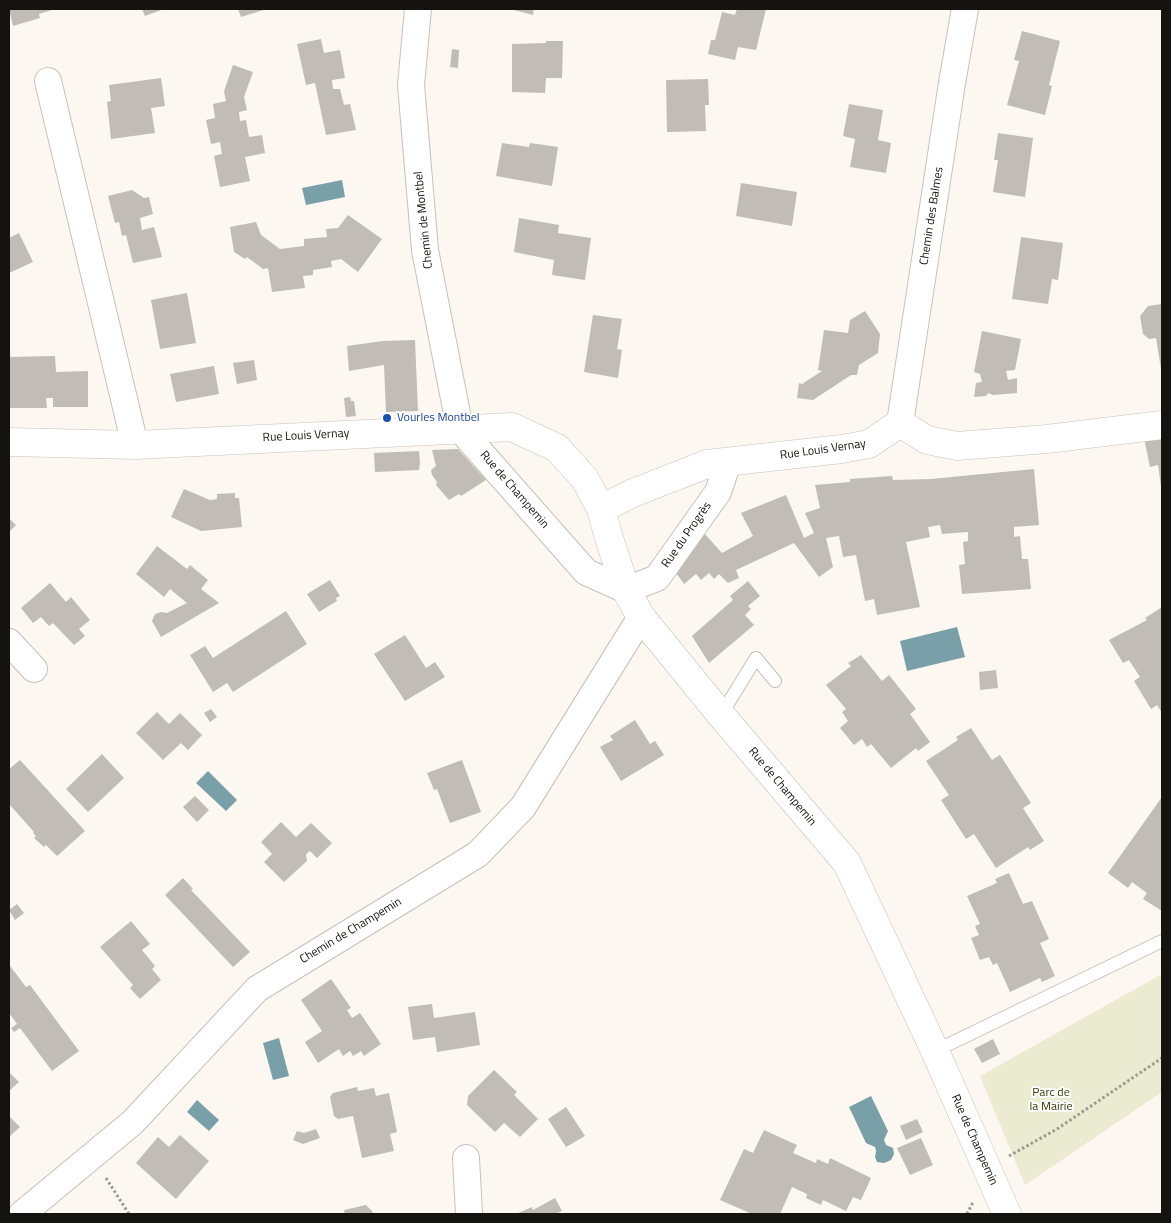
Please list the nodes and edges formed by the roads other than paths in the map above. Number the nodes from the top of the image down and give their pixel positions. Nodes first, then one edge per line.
1 (418, 9) edge
2 (965, 9) edge
3 (48, 81) dead end
4 (900, 423) junction
5 (1162, 425) edge
6 (460, 429) junction
7 (9, 442) edge
8 (135, 445) junction
9 (728, 462) junction
10 (601, 509) junction
11 (626, 590) junction
12 (641, 617) junction
13 (9, 642) edge
14 (34, 669) dead end
15 (774, 681) dead end
16 (721, 715) junction
17 (1162, 941) edge
18 (935, 1051) junction
19 (466, 1158) dead end
20 (22, 1214) edge
21 (469, 1214) edge
22 (1007, 1214) edge

1 - 6 street, Chemin de Montbel
2 - 4 street, Chemin des Balmes
3 - 8 street
4 - 5 street
4 - 9 street, Rue Louis Vernay
6 - 8 street, Rue Louis Vernay
6 - 10 street, Rue Louis Vernay
6 - 11 street, Rue de Champemin
7 - 8 street, Rue Louis Vernay
9 - 10 street, Rue Louis Vernay
9 - 11 street, Rue du Progrès
10 - 11 street, Rue Louis Vernay
11 - 12 street, Rue de Champemin
12 - 16 street, Rue de Champemin
12 - 20 street, Chemin de Champemin
13 - 14 street
15 - 16 lane
16 - 18 street, Rue de Champemin
17 - 18 lane
18 - 22 street, Rue de Champemin
19 - 21 street

